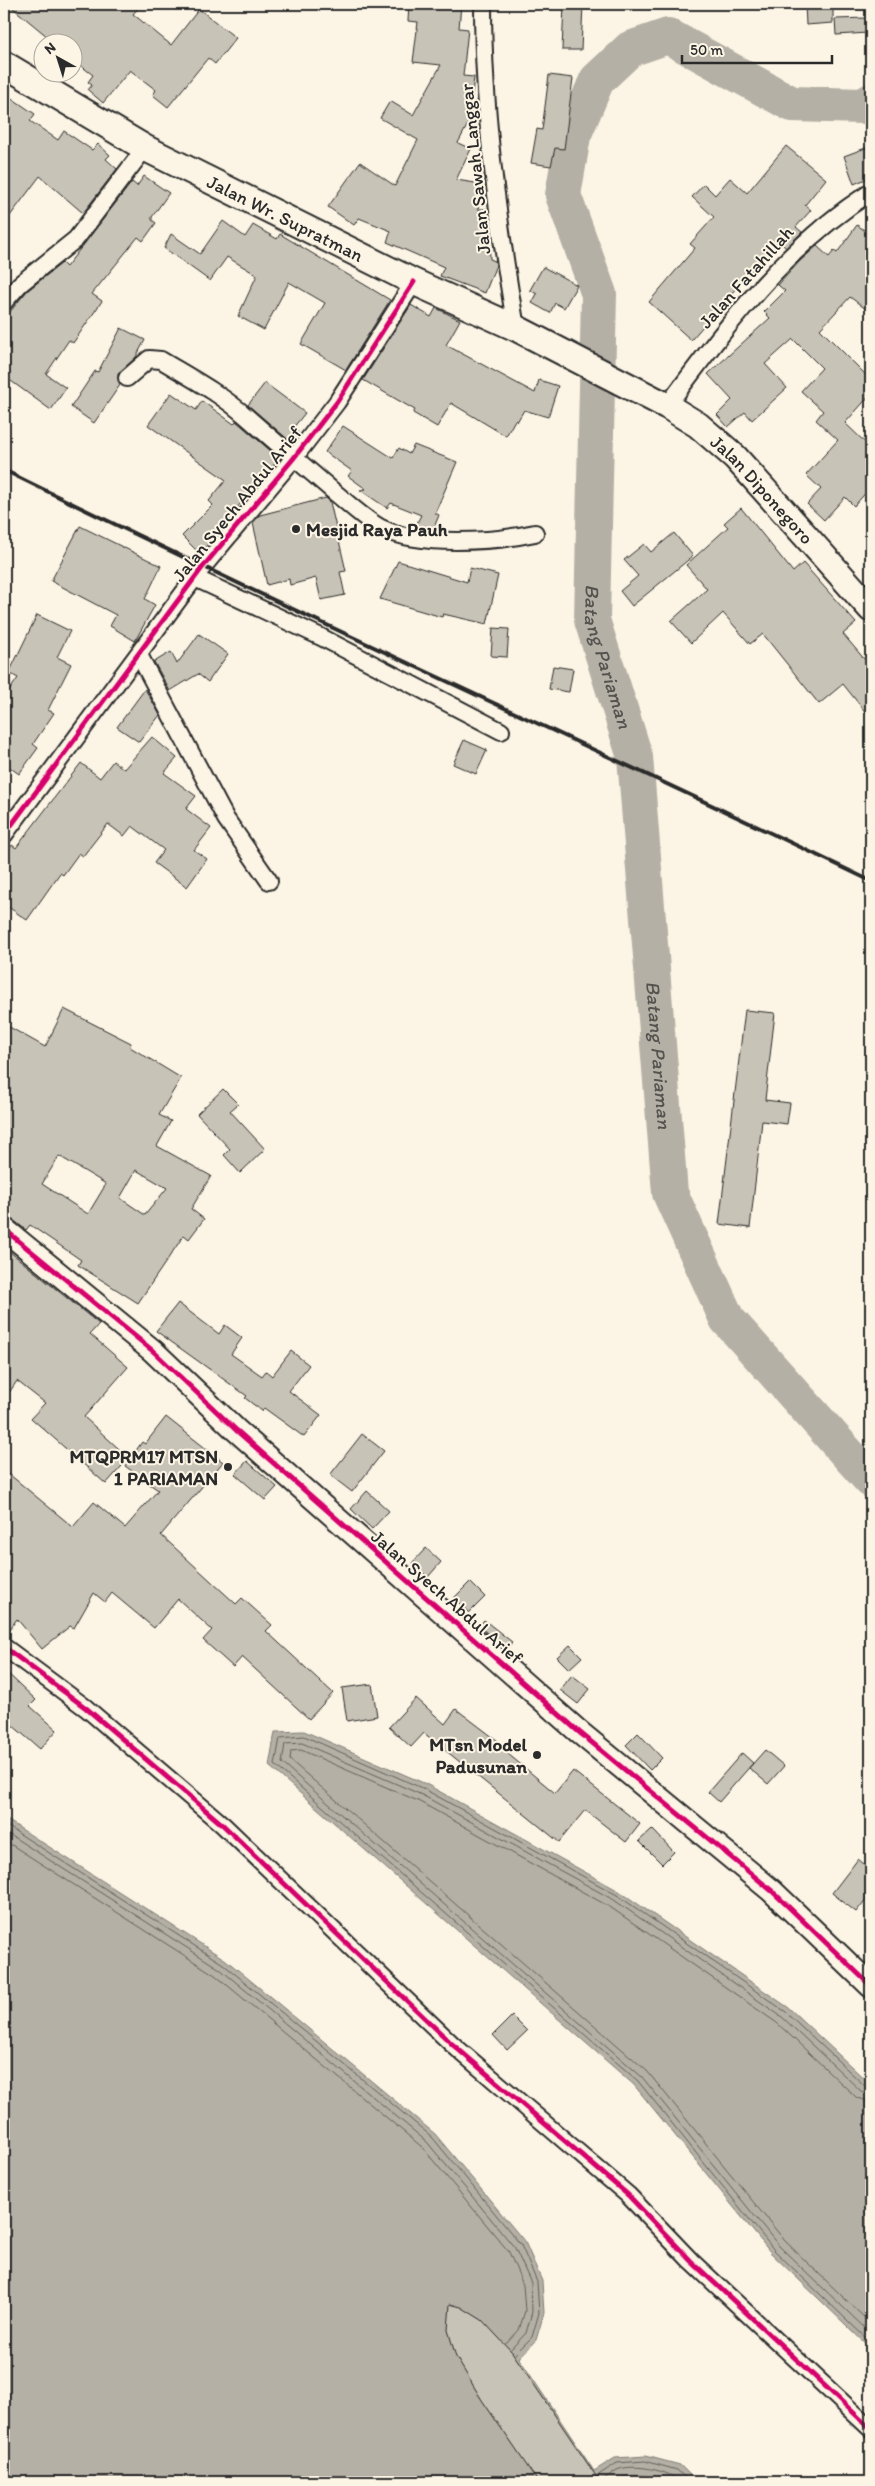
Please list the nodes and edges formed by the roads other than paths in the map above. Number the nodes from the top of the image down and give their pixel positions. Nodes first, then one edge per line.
1 (483, 4) edge
2 (4, 64) edge
3 (145, 148) junction
4 (871, 192) edge
5 (414, 282) junction
6 (4, 302) edge
7 (516, 328) junction
8 (127, 378) dead end
9 (636, 391) joint
10 (667, 406) junction
11 (293, 459) junction
12 (535, 533) dead end
13 (195, 578) junction
14 (871, 609) edge
15 (139, 655) junction
16 (501, 731) dead end
17 (4, 834) edge
18 (269, 881) dead end
19 (4, 1229) edge
20 (4, 1647) edge
21 (871, 1986) edge
22 (871, 2429) edge

1 - 7 street, Jalan Sawah Langgar
2 - 3 main road, Jalan Wr. Supratman
3 - 5 main road, Jalan Wr. Supratman
3 - 6 street
4 - 10 street, Jalan Fatahillah
5 - 7 main road, Jalan Wr. Supratman
5 - 11 street, Jalan Syech Abdul Arief
7 - 9 main road, Jalan Wr. Supratman
8 - 11 street
9 - 10 main road, Jalan Diponegoro
10 - 14 main road, Jalan Diponegoro
11 - 12 street
11 - 13 street, Jalan Syech Abdul Arief
13 - 15 street, Jalan Syech Abdul Arief
13 - 16 street
15 - 17 street, Jalan Syech Abdul Arief
15 - 18 street
19 - 21 street, Jalan Syech Abdul Arief
20 - 22 street

